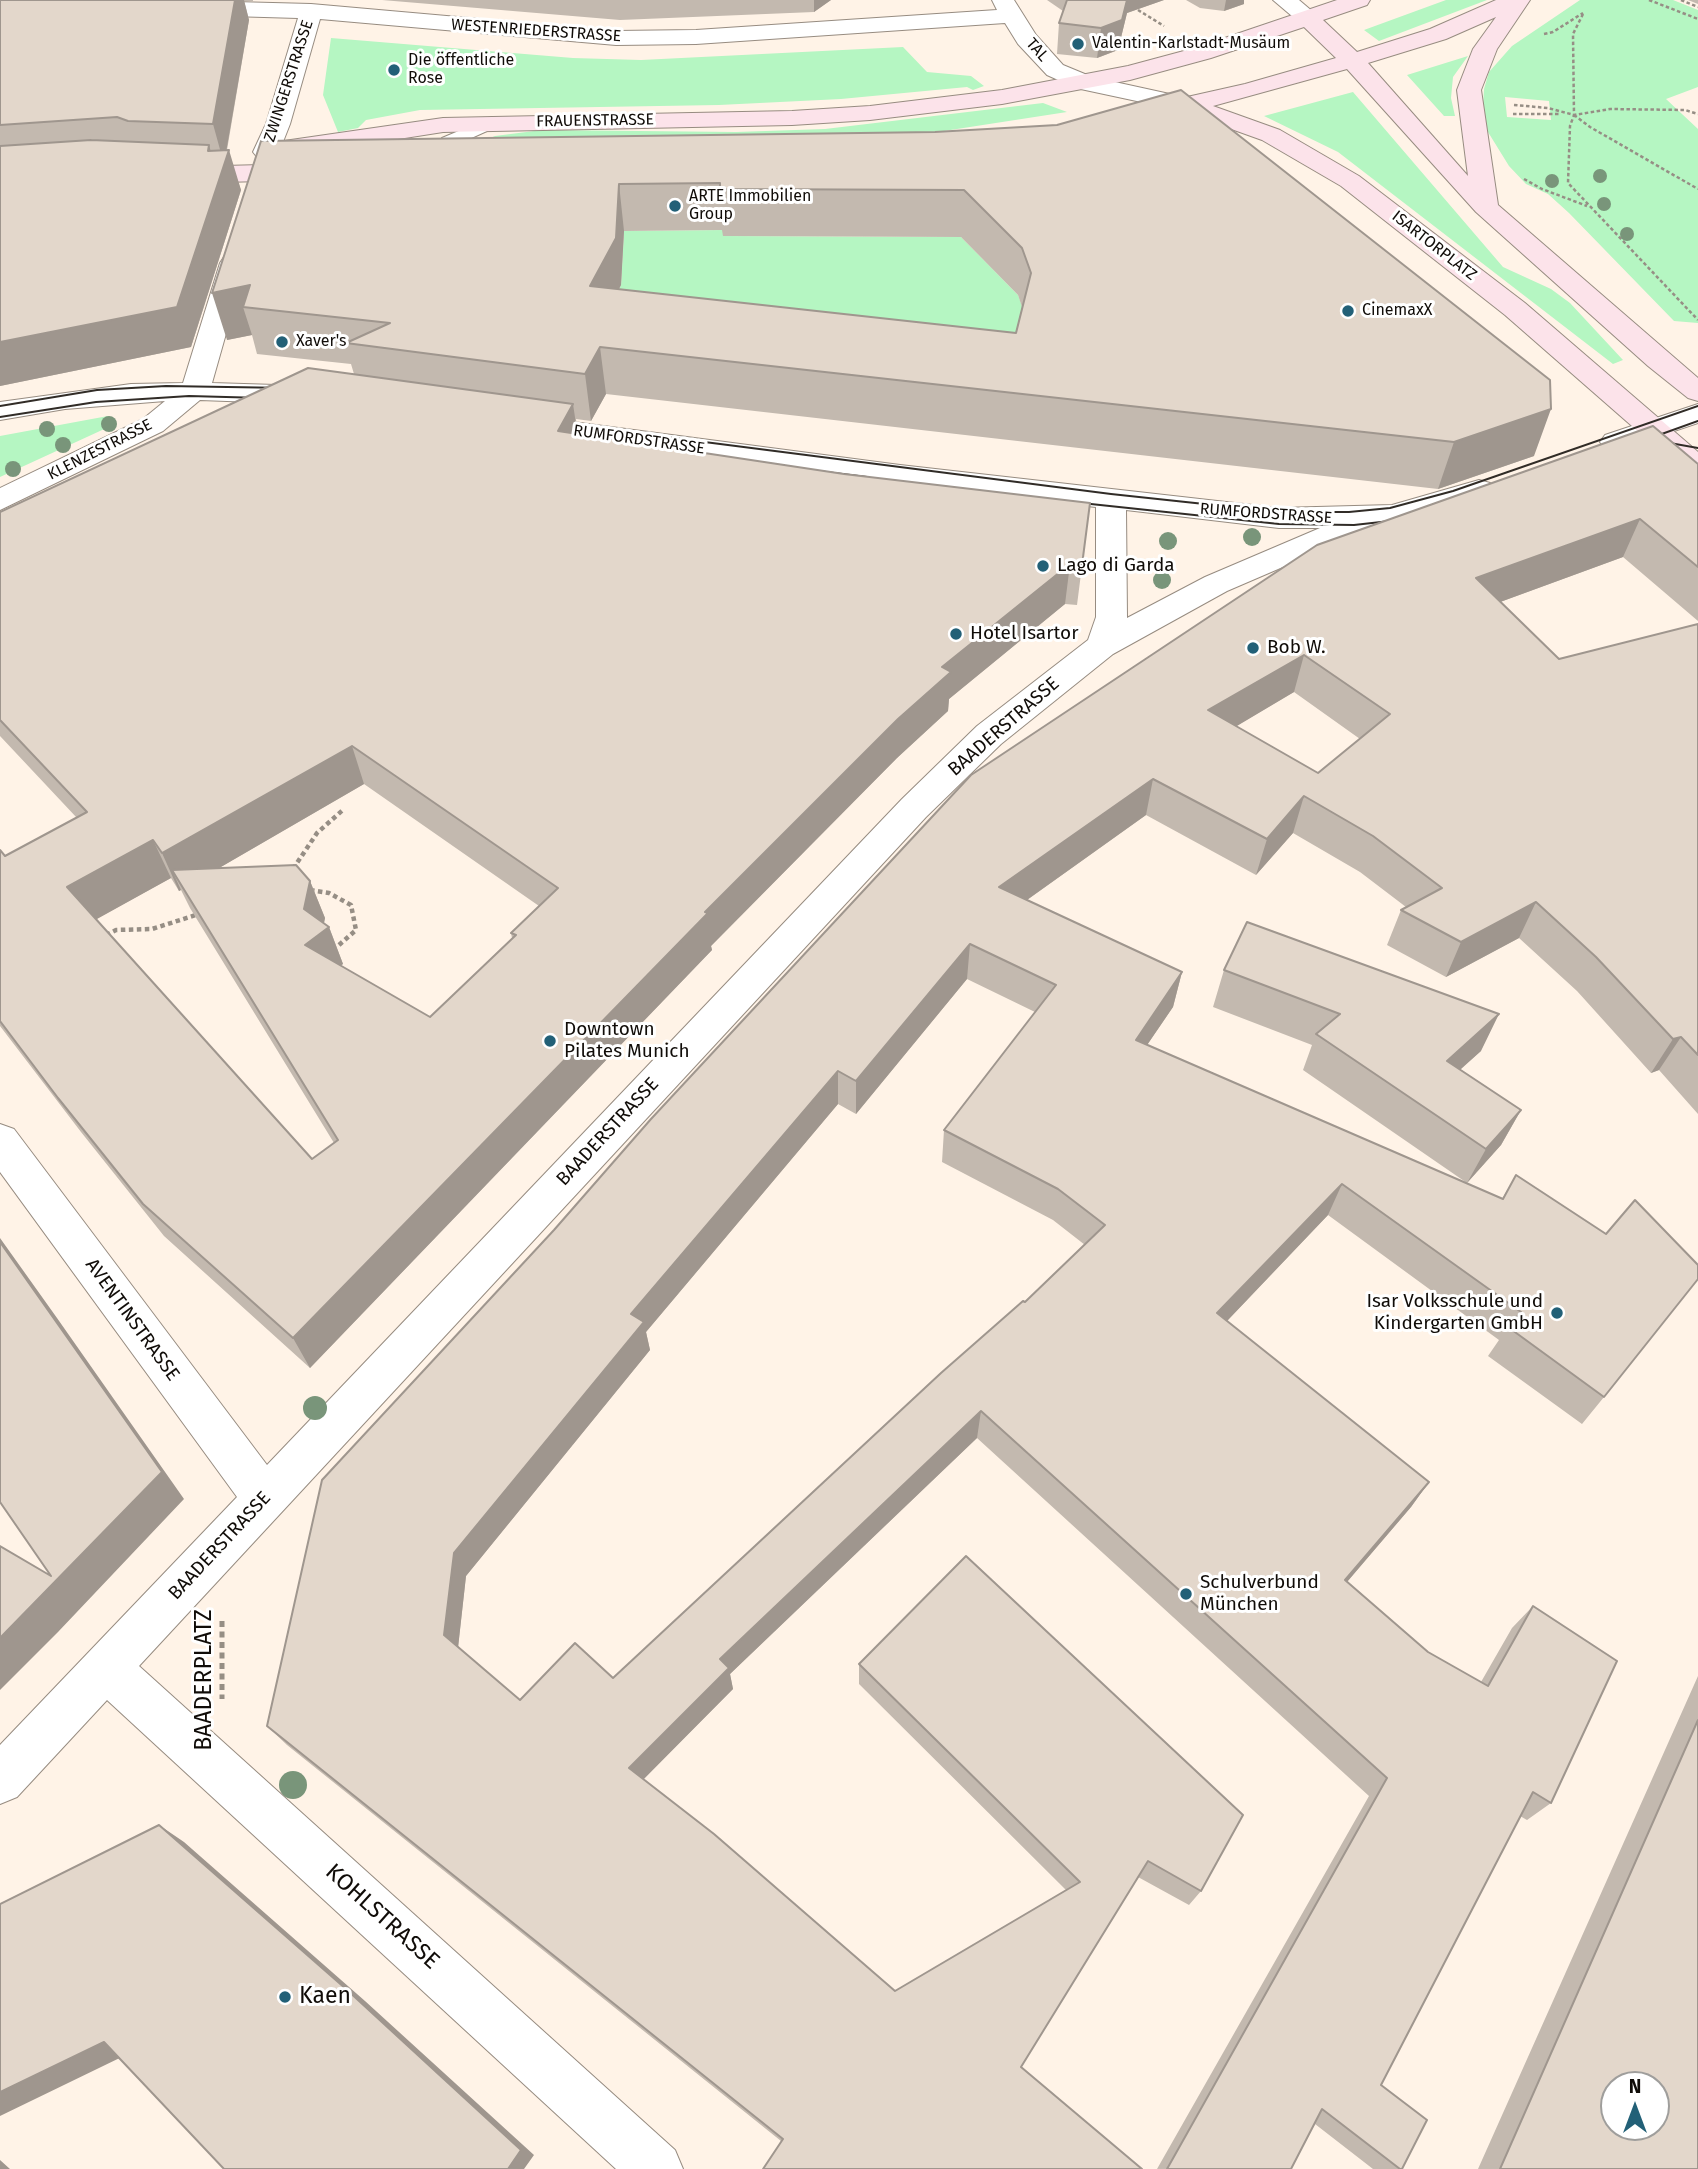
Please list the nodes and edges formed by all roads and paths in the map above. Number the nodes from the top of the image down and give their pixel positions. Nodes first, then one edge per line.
1 (1284, 0) edge
2 (1359, 0) edge
3 (1517, 0) edge
4 (1648, 0) edge
5 (1681, 0) edge
6 (1698, 7) edge
7 (168, 8) edge
8 (1007, 8) edge
9 (311, 11) junction
10 (1307, 17) junction
11 (1698, 19) edge
12 (1544, 39) dead end
13 (1203, 53) junction
14 (1353, 61) junction
15 (1085, 83) junction
16 (1188, 104) junction
17 (1506, 105) dead end
18 (1506, 113) dead end
19 (1561, 113) junction
20 (1698, 114) edge
21 (1574, 115) junction
22 (1127, 116) edge
23 (492, 122) junction
24 (414, 159) edge
25 (440, 159) junction
26 (466, 159) edge
27 (360, 161) edge
28 (162, 169) edge
29 (261, 174) junction
30 (1520, 176) dead end
31 (1698, 190) edge
32 (1587, 206) junction
33 (1485, 207) junction
34 (241, 238) edge
35 (1698, 320) edge
36 (194, 391) junction
37 (1698, 392) edge
38 (339, 399) edge
39 (0, 411) edge
40 (1698, 413) edge
41 (502, 421) edge
42 (1652, 429) junction
43 (1584, 453) edge
44 (1698, 468) edge
45 (1508, 480) edge
46 (0, 500) edge
47 (1111, 500) junction
48 (1393, 515) junction
49 (1102, 646) junction
50 (344, 809) dead end
51 (289, 874) edge
52 (305, 890) edge
53 (209, 911) edge
54 (100, 938) edge
55 (339, 945) dead end
56 (0, 1140) edge
57 (265, 1499) junction
58 (222, 1546) junction
59 (105, 1667) junction
60 (222, 1772) junction
61 (0, 1780) edge
62 (656, 2169) edge

1 - 10 street
2 - 10 main road
3 - 14 main road, ISARTORPLATZ
3 - 33 main road
4 - 11 path
5 - 6 path
7 - 9 street, WESTENRIEDERSTRASSE
8 - 9 street, WESTENRIEDERSTRASSE
8 - 15 street, TAL
9 - 29 street, ZWINGERSTRASSE
10 - 13 main road
10 - 14 main road
12 - 21 path
13 - 15 main road
13 - 16 main road
14 - 16 main road, ISARTORPLATZ
14 - 33 main road
15 - 16 street, ISARTORPLATZ
15 - 23 main road, FRAUENSTRASSE
16 - 22 main road
16 - 42 main road, ISARTORPLATZ
17 - 19 path
18 - 19 path
19 - 21 path
20 - 21 path
21 - 31 path
21 - 32 path
23 - 25 lane
23 - 29 main road, FRAUENSTRASSE
24 - 25 main road
25 - 26 main road
27 - 29 main road, FRAUENSTRASSE
28 - 29 main road, FRAUENSTRASSE
30 - 32 path
32 - 35 path
33 - 37 main road
34 - 36 street
36 - 38 street
36 - 39 street
36 - 46 street, KLENZESTRASSE
40 - 42 street
41 - 47 street, RUMFORDSTRASSE
42 - 43 street
42 - 44 main road, ISARTORPLATZ
45 - 48 street, RUMFORDSTRASSE
47 - 48 street, RUMFORDSTRASSE
47 - 49 street
48 - 49 street, BAADERSTRASSE
49 - 57 street, BAADERSTRASSE
50 - 51 path
52 - 55 path
53 - 54 path
56 - 57 street, AVENTINSTRASSE
57 - 58 street, BAADERSTRASSE
58 - 59 street, BAADERSTRASSE
58 - 60 path, BAADERPLATZ
59 - 60 street, KOHLSTRASSE
59 - 61 street, BAADERSTRASSE
60 - 62 street, KOHLSTRASSE

